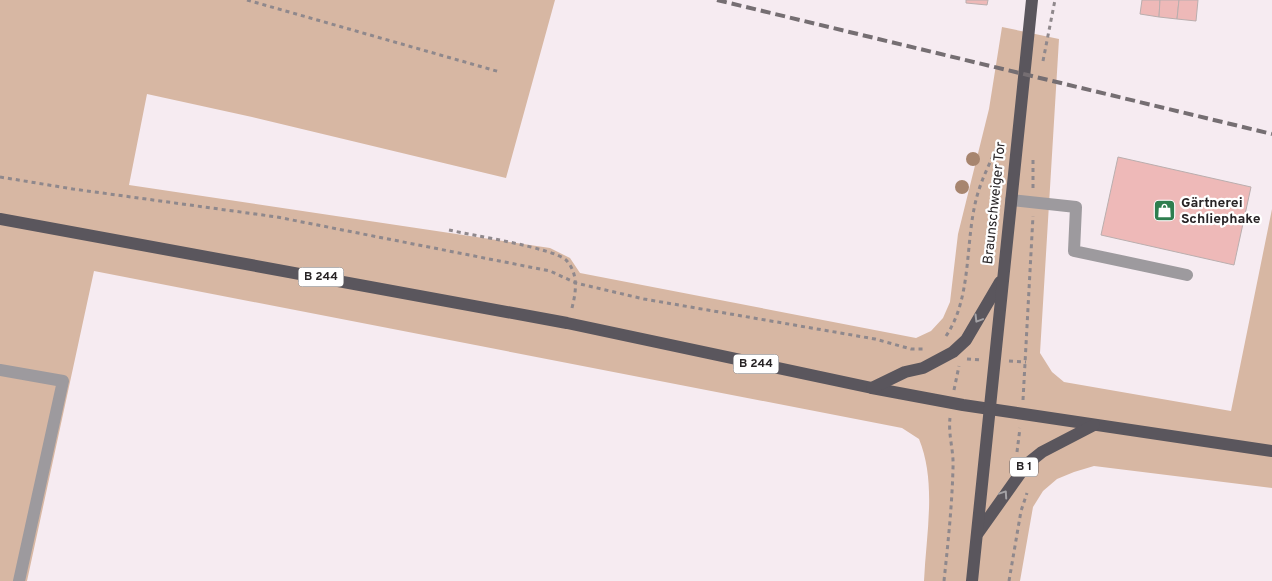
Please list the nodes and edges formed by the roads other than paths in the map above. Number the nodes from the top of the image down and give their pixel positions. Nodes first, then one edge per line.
1 (1032, 0) edge
2 (1011, 200) junction
3 (0, 219) edge
4 (1187, 275) dead end
5 (1002, 277) junction
6 (0, 370) edge
7 (872, 388) junction
8 (990, 410) junction
9 (1094, 425) junction
10 (1272, 451) edge
11 (977, 534) junction
12 (19, 581) edge
13 (972, 581) edge

1 - 2 main road, Braunschweiger Tor
2 - 4 lane
2 - 5 main road, Braunschweiger Tor
3 - 7 main road, B 244
5 -> 7 main road
5 - 8 main road, Braunschweiger Tor
6 - 12 lane
7 - 8 main road, B 244
8 - 9 main road
8 - 11 main road, B 1
9 - 10 main road
11 -> 9 main road, B 1
11 - 13 main road, B 1

